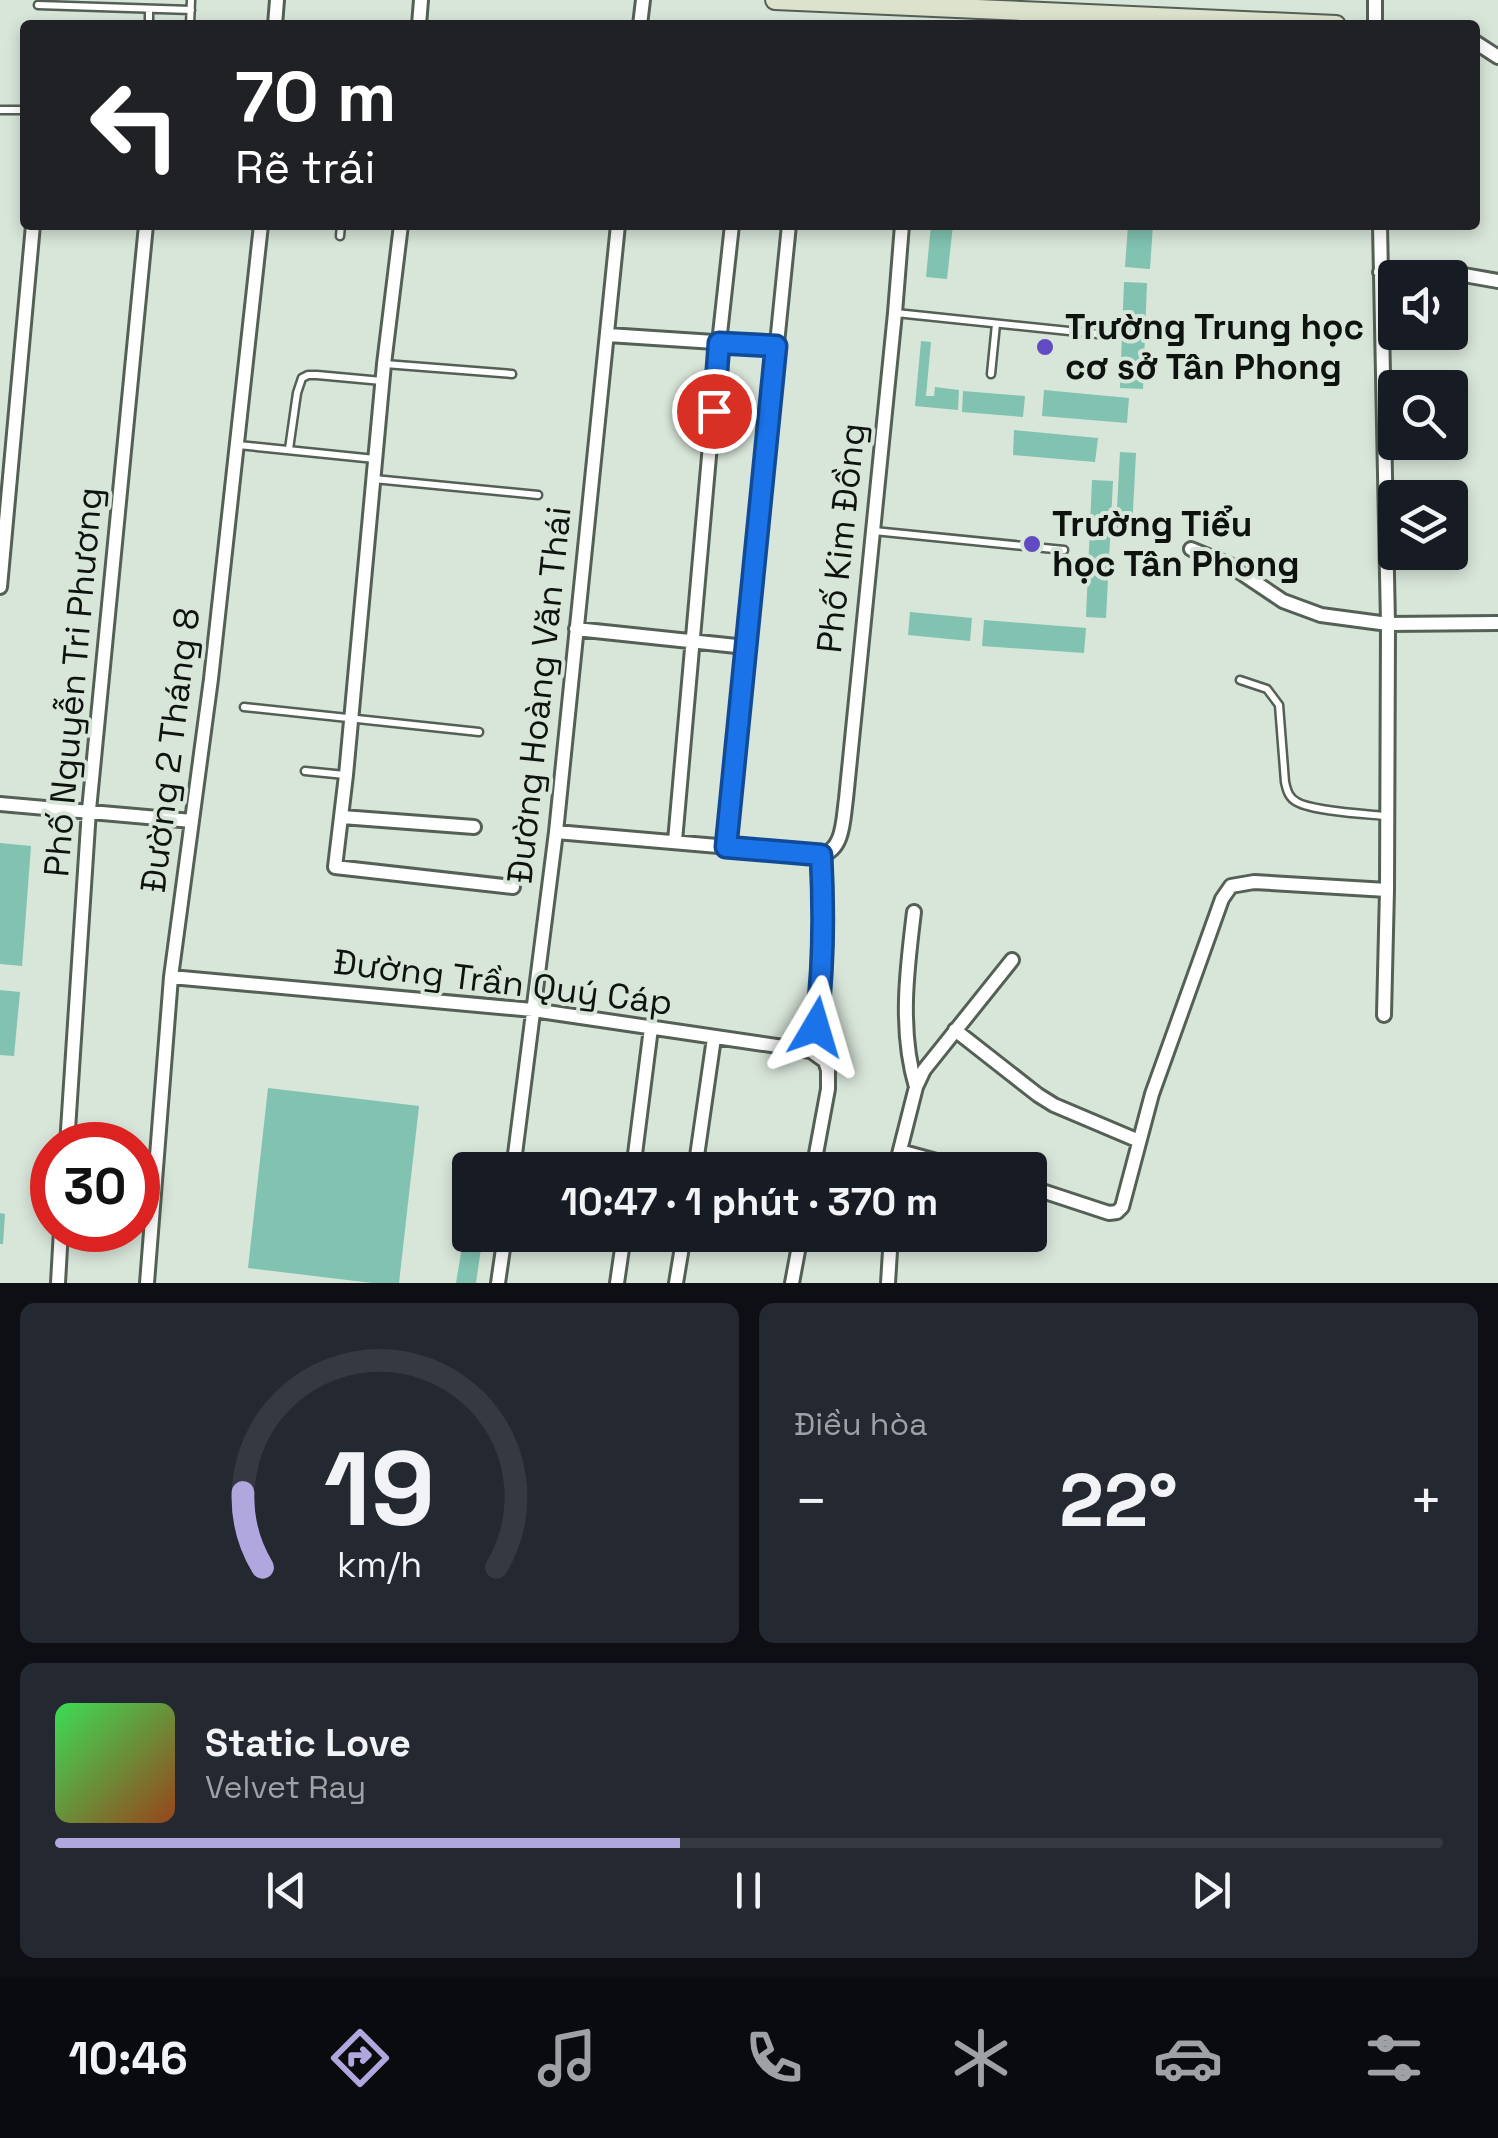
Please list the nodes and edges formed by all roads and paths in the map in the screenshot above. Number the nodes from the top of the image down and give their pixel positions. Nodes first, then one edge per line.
1 (192, 0) edge
2 (775, 0) edge
3 (38, 5) dead end
4 (1061, 7) edge
5 (149, 9) junction
6 (191, 10) junction
7 (149, 20) edge
8 (190, 20) edge
9 (1260, 20) edge
10 (32, 230) edge
11 (146, 230) edge
12 (259, 230) edge
13 (341, 230) edge
14 (400, 230) edge
15 (618, 230) edge
16 (731, 230) edge
17 (788, 230) edge
18 (902, 230) edge
19 (1380, 230) edge
20 (340, 236) dead end
21 (1380, 260) edge
22 (1468, 276) edge
23 (1498, 281) edge
24 (895, 313) junction
25 (996, 324) junction
26 (1098, 334) dead end
27 (608, 335) junction
28 (719, 343) junction
29 (776, 346) junction
30 (1382, 350) edge
31 (384, 364) junction
32 (512, 374) dead end
33 (991, 374) dead end
34 (382, 381) junction
35 (0, 404) edge
36 (15, 405) junction
37 (236, 445) junction
38 (290, 449) junction
39 (375, 459) junction
40 (373, 478) junction
41 (538, 495) dead end
42 (872, 531) junction
43 (1190, 548) dead end
44 (1064, 550) dead end
45 (0, 587) edge
46 (1498, 622) edge
47 (1388, 624) junction
48 (576, 630) junction
49 (692, 640) junction
50 (746, 647) junction
51 (1240, 680) dead end
52 (244, 707) dead end
53 (350, 719) junction
54 (479, 732) dead end
55 (305, 771) dead end
56 (346, 775) junction
57 (0, 804) edge
58 (89, 810) junction
59 (1387, 816) junction
60 (342, 817) junction
61 (192, 821) junction
62 (474, 827) dead end
63 (556, 832) junction
64 (675, 841) junction
65 (726, 847) junction
66 (825, 855) junction
67 (514, 887) dead end
68 (1387, 890) junction
69 (914, 912) dead end
70 (1012, 960) dead end
71 (171, 977) junction
72 (533, 1010) junction
73 (1384, 1015) dead end
74 (651, 1028) junction
75 (954, 1030) junction
76 (714, 1038) junction
77 (810, 1051) junction
78 (916, 1086) junction
79 (69, 1122) edge
80 (1139, 1141) junction
81 (515, 1152) edge
82 (636, 1152) edge
83 (698, 1152) edge
84 (816, 1152) edge
85 (900, 1152) edge
86 (1047, 1192) edge
87 (60, 1252) edge
88 (503, 1252) edge
89 (622, 1252) edge
90 (681, 1252) edge
91 (798, 1252) edge
92 (889, 1252) edge
93 (58, 1283) edge
94 (147, 1283) edge
95 (498, 1283) edge
96 (617, 1283) edge
97 (676, 1283) edge
98 (792, 1283) edge
99 (888, 1283) edge

1 - 6 lane
2 - 4 street
3 - 5 lane
4 - 9 street
5 - 6 lane
5 - 7 lane
6 - 8 lane
10 - 36 street
11 - 58 street, Phố Nguyễn Tri Phương
12 - 37 street, Đường 2 Tháng 8
13 - 20 lane
14 - 31 street
15 - 27 street, Đường Hoàng Văn Thái
16 - 28 street
17 - 29 street
18 - 24 street, Phố Kim Đồng
19 - 21 street
22 - 23 street
24 - 25 lane
24 - 42 street, Phố Kim Đồng
25 - 26 lane
25 - 33 lane
27 - 28 street
27 - 48 street, Đường Hoàng Văn Thái
28 - 29 street
28 - 49 street
29 - 50 street
30 - 47 street
31 - 32 lane
31 - 34 street
34 - 38 lane
34 - 39 street
35 - 36 street
36 - 45 street
37 - 38 lane
37 - 61 street, Đường 2 Tháng 8
38 - 39 lane
39 - 40 street
40 - 41 lane
40 - 53 street
42 - 44 lane
42 - 66 street, Phố Kim Đồng
43 - 47 street
46 - 47 street
47 - 59 street
48 - 49 street
48 - 63 street, Đường Hoàng Văn Thái
49 - 50 street
49 - 64 street
50 - 65 street
51 - 59 lane
52 - 53 lane
53 - 54 lane
53 - 56 street
55 - 56 lane
56 - 60 street
57 - 58 street
58 - 61 street
58 - 79 street, Phố Nguyễn Tri Phương
59 - 68 street
60 - 62 street
60 - 67 street
61 - 71 street, Đường 2 Tháng 8
63 - 64 street
63 - 72 street, Đường Hoàng Văn Thái
64 - 65 street
65 - 66 street
66 - 77 street
68 - 73 street
68 - 80 street
69 - 78 street
70 - 75 street
71 - 72 street, Đường Trần Quý Cáp
71 - 94 street, Đường 2 Tháng 8
72 - 74 street, Đường Trần Quý Cáp
72 - 81 street, Đường Hoàng Văn Thái
74 - 76 street, Đường Trần Quý Cáp
74 - 82 street
75 - 78 street
75 - 80 street
76 - 77 street, Đường Trần Quý Cáp
76 - 83 street
77 - 84 street, Đường Trần Quý Cáp
78 - 85 street
80 - 86 street
87 - 93 street
88 - 95 street
89 - 96 street
90 - 97 street
91 - 98 street
92 - 99 street

